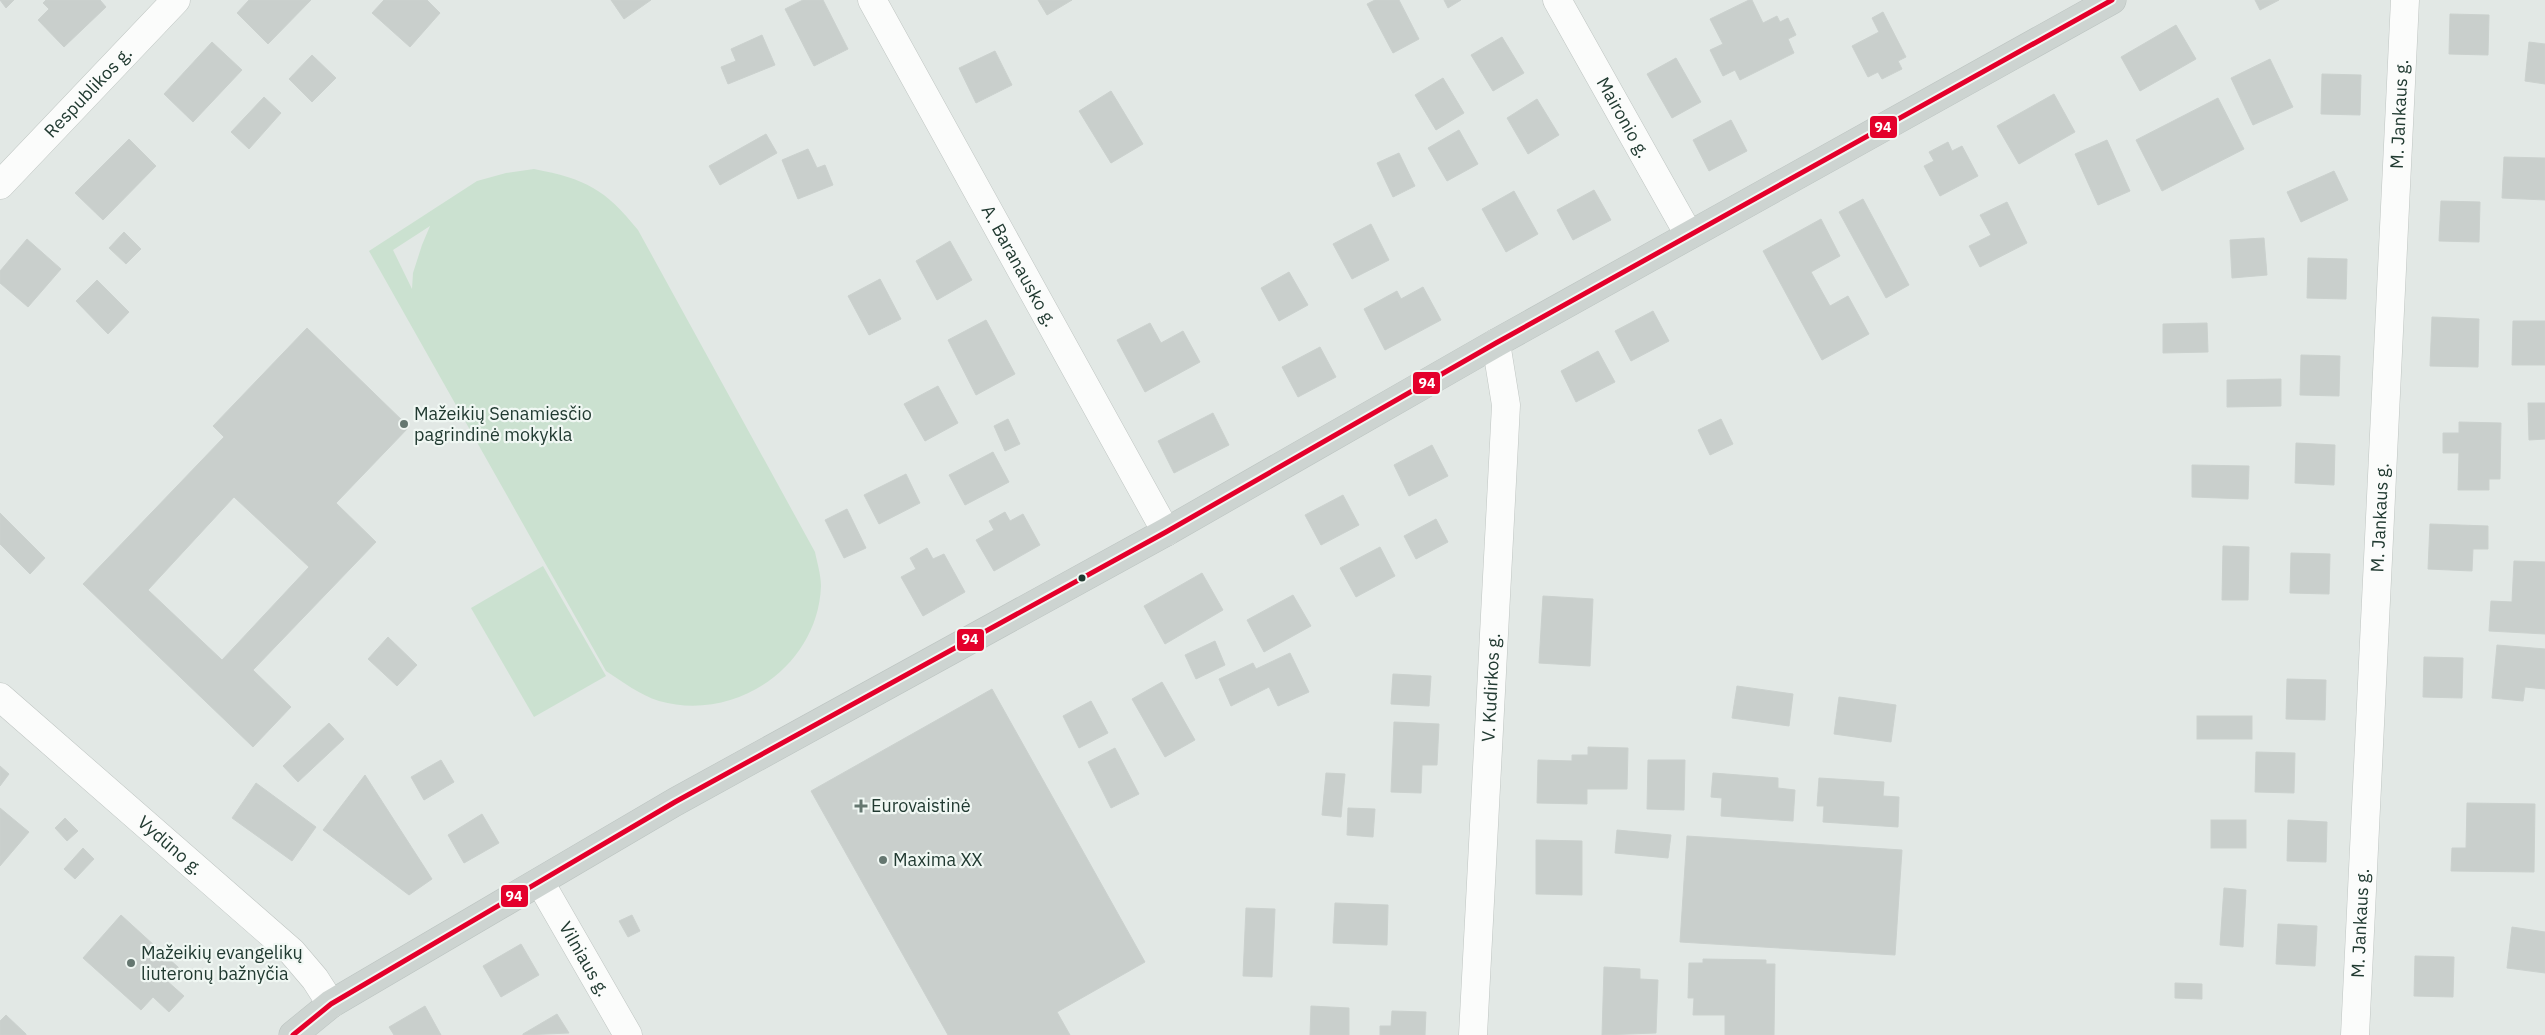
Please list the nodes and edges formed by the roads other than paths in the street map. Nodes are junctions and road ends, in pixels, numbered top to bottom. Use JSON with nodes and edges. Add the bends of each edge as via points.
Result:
{"nodes":[{"id":1,"x":176,"y":0,"type":"edge"},
{"id":2,"x":872,"y":0,"type":"edge"},
{"id":3,"x":1557,"y":0,"type":"edge"},
{"id":4,"x":2112,"y":0,"type":"edge"},
{"id":5,"x":2405,"y":0,"type":"edge"},
{"id":6,"x":0,"y":185,"type":"edge"},
{"id":7,"x":1690,"y":235,"type":"junction"},
{"id":8,"x":1496,"y":343,"type":"junction"},
{"id":9,"x":1166,"y":532,"type":"junction"},
{"id":10,"x":0,"y":697,"type":"edge"},
{"id":11,"x":540,"y":882,"type":"junction"},
{"id":12,"x":330,"y":1004,"type":"junction"},
{"id":13,"x":293,"y":1035,"type":"edge"},
{"id":14,"x":628,"y":1035,"type":"edge"},
{"id":15,"x":1474,"y":1035,"type":"edge"},
{"id":16,"x":2355,"y":1035,"type":"edge"}],
"edges":[{"from":1,"to":6,"type":"street","name":"Respublikos g."},
{"from":2,"to":9,"type":"street","name":"A. Baranausko g."},
{"from":3,"to":7,"type":"street","name":"Maironio g."},
{"from":4,"to":7,"type":"main road"},
{"from":5,"to":16,"type":"street","name":"M. Jankaus g."},
{"from":7,"to":8,"type":"main road"},
{"from":8,"to":9,"type":"main road"},
{"from":8,"to":15,"type":"street","name":"V. Kudirkos g.","via":[[1506,405]]},
{"from":9,"to":11,"type":"main road","via":[[675,802]]},
{"from":10,"to":12,"type":"street","name":"Vydūno g.","via":[[292,952],[316,979]]},
{"from":11,"to":12,"type":"main road"},
{"from":11,"to":14,"type":"street","name":"Vilniaus g."},
{"from":12,"to":13,"type":"main road"}]}
